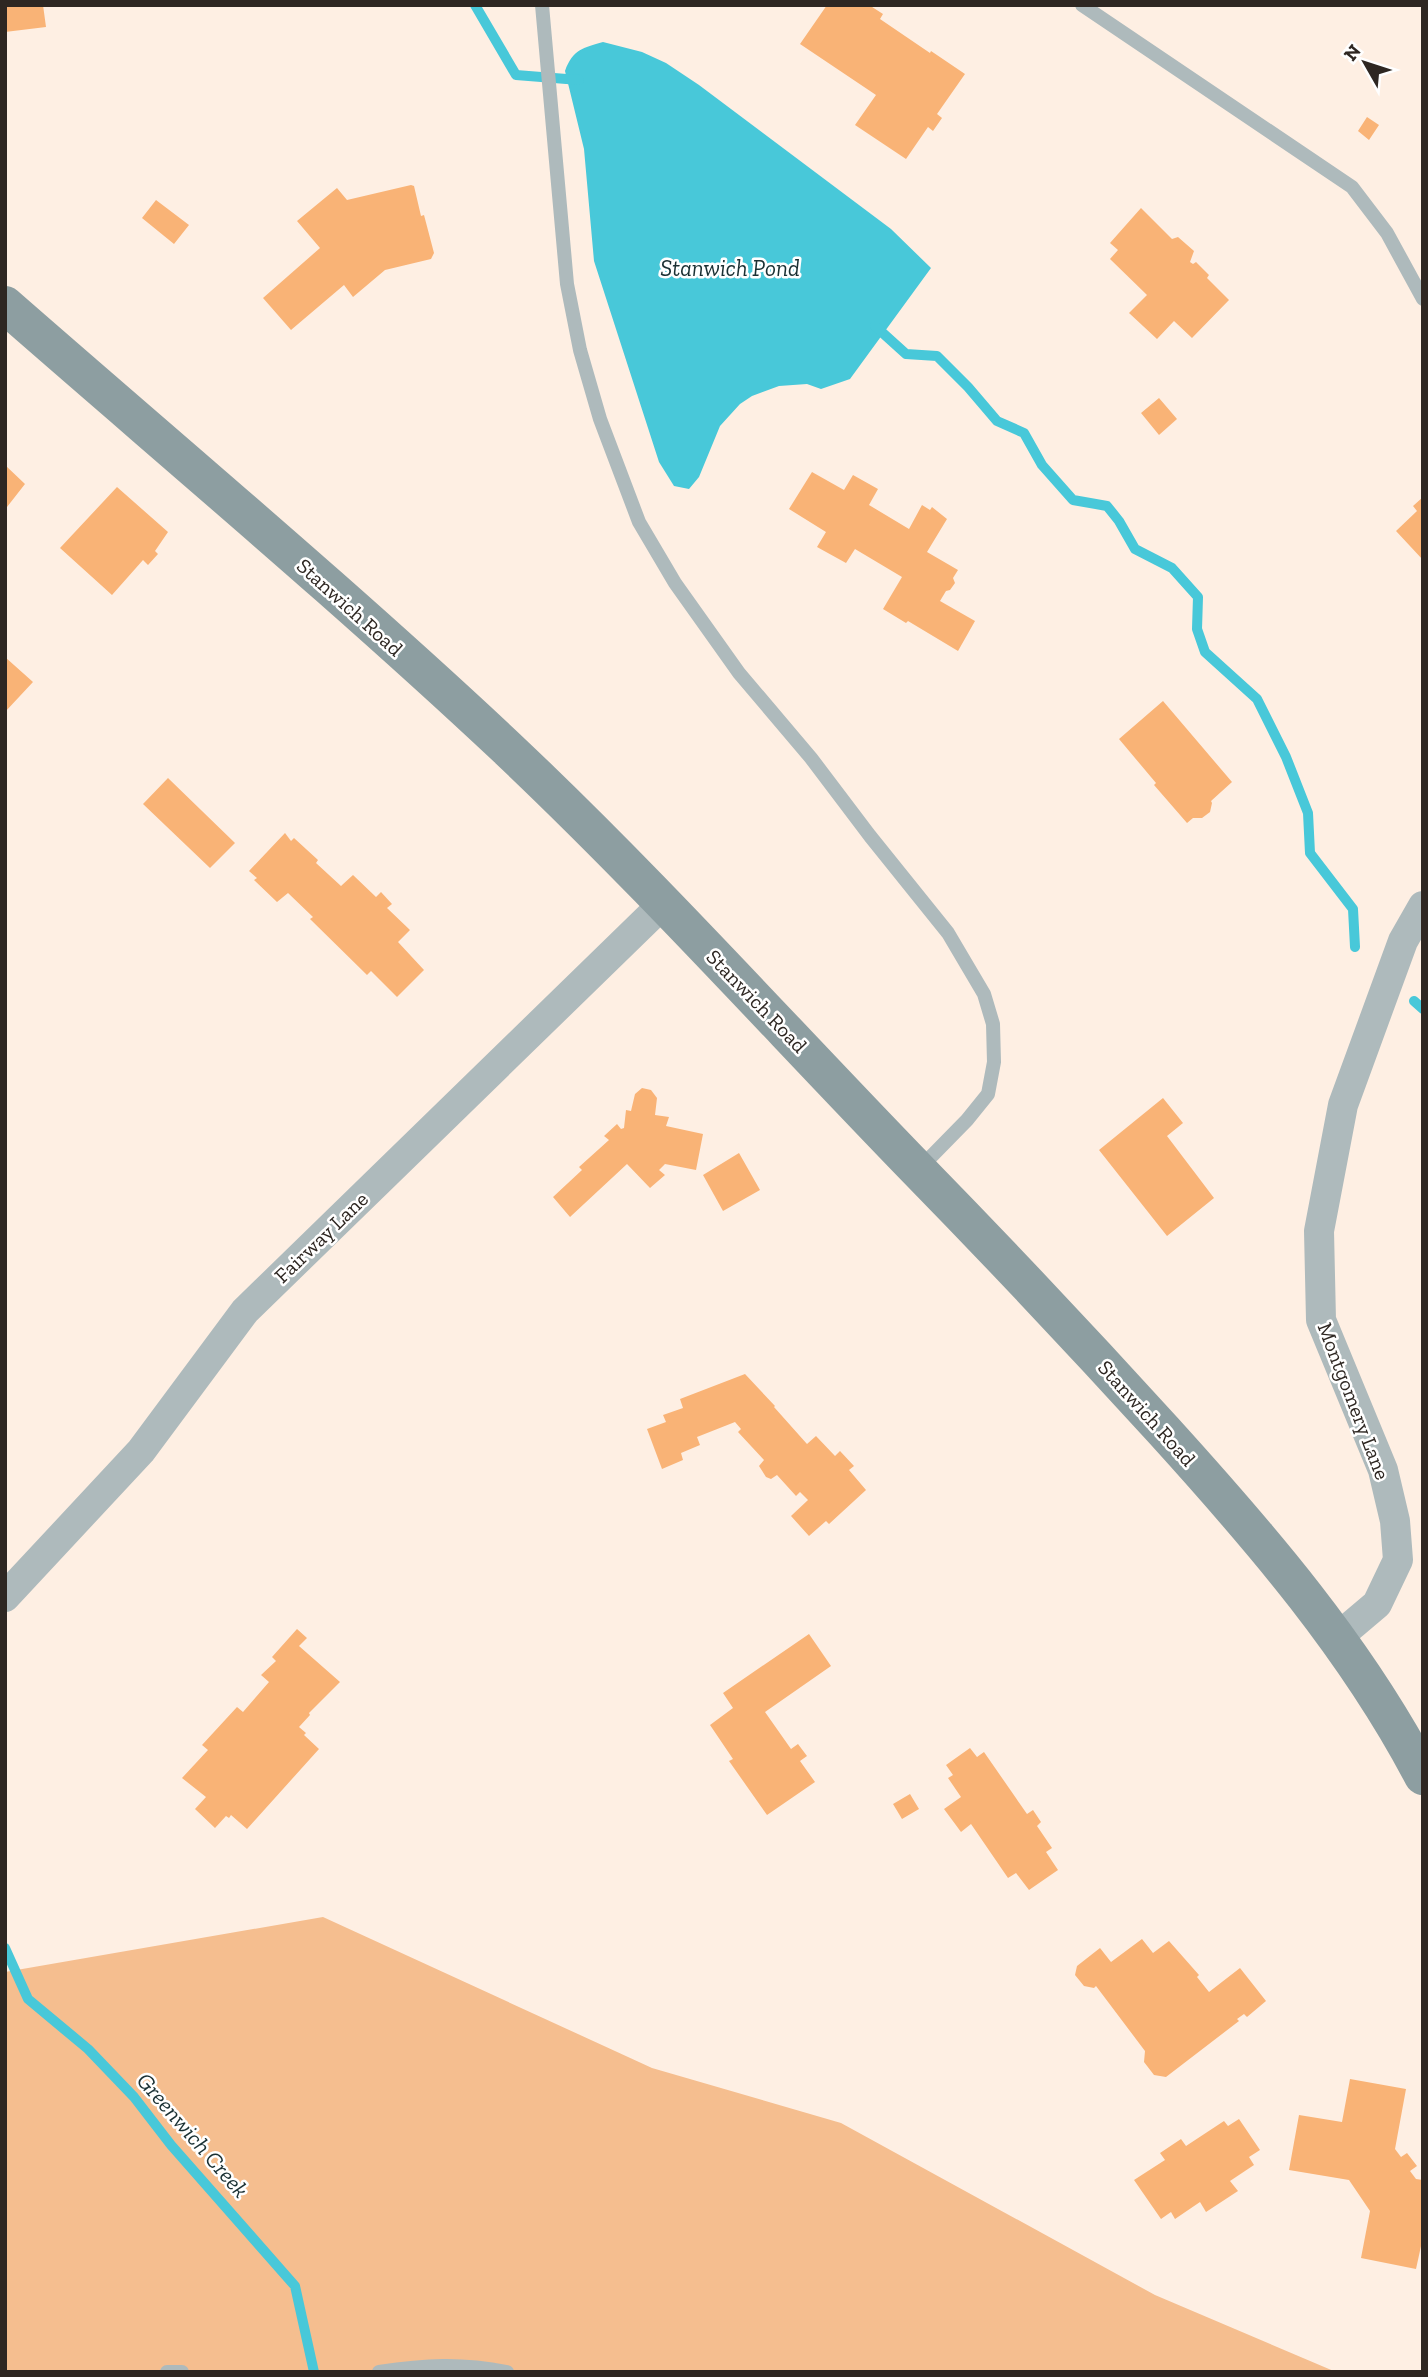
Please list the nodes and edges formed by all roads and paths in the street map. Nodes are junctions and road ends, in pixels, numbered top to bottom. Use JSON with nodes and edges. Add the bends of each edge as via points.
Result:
{"nodes":[{"id":1,"x":542,"y":5,"type":"edge"},
{"id":2,"x":1082,"y":5,"type":"edge"},
{"id":3,"x":1423,"y":299,"type":"edge"},
{"id":4,"x":5,"y":305,"type":"edge"},
{"id":5,"x":664,"y":903,"type":"junction"},
{"id":6,"x":1423,"y":906,"type":"edge"},
{"id":7,"x":918,"y":1170,"type":"junction"},
{"id":8,"x":5,"y":1597,"type":"edge"},
{"id":9,"x":1338,"y":1637,"type":"junction"},
{"id":10,"x":1423,"y":1776,"type":"edge"},
{"id":11,"x":384,"y":2371,"type":"edge"},
{"id":12,"x":167,"y":2372,"type":"edge"},
{"id":13,"x":182,"y":2372,"type":"edge"},
{"id":14,"x":507,"y":2372,"type":"edge"}],
"edges":[{"from":1,"to":7,"type":"lane","via":[[567,284],[600,419],[639,522],[675,583],[739,673],[948,933],[984,995],[993,1024],[994,1062],[988,1094]]},
{"from":2,"to":3,"type":"lane","via":[[1352,187],[1387,233]]},
{"from":4,"to":5,"type":"street","name":"Stanwich Road","via":[[508,749]]},
{"from":5,"to":7,"type":"street","name":"Stanwich Road"},
{"from":5,"to":8,"type":"street","name":"Fairway Lane","via":[[245,1311],[141,1451]]},
{"from":6,"to":9,"type":"street","name":"Montgomery Lane","via":[[1403,942],[1343,1105],[1319,1231],[1321,1320],[1383,1470],[1398,1560],[1377,1604]]},
{"from":7,"to":9,"type":"street","name":"Stanwich Road","via":[[1192,1462]]},
{"from":9,"to":10,"type":"street","name":"Stanwich Road"},
{"from":11,"to":14,"type":"lane","via":[[460,2365]]},
{"from":12,"to":13,"type":"lane"}]}
